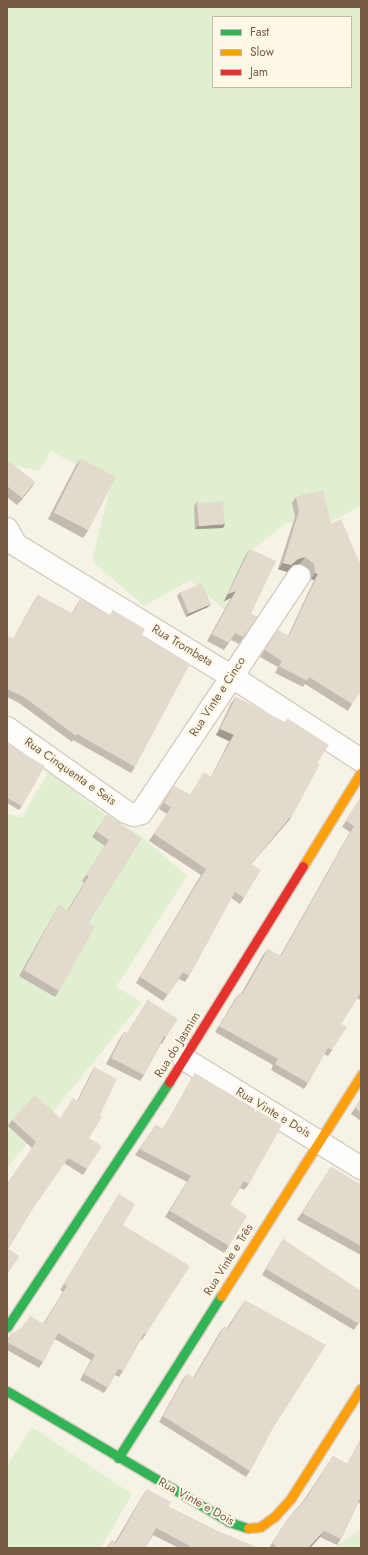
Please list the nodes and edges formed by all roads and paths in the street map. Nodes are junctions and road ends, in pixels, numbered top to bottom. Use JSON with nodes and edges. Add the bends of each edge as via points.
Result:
{"nodes":[{"id":1,"x":10,"y":540,"type":"edge"},
{"id":2,"x":299,"y":576,"type":"dead end"},
{"id":3,"x":231,"y":676,"type":"junction"},
{"id":4,"x":7,"y":728,"type":"edge"},
{"id":5,"x":361,"y":760,"type":"edge"},
{"id":6,"x":361,"y":772,"type":"edge"},
{"id":7,"x":134,"y":815,"type":"joint"},
{"id":8,"x":184,"y":1059,"type":"junction"},
{"id":9,"x":361,"y":1075,"type":"edge"},
{"id":10,"x":319,"y":1141,"type":"junction"},
{"id":11,"x":361,"y":1168,"type":"edge"},
{"id":12,"x":7,"y":1327,"type":"edge"},
{"id":13,"x":361,"y":1388,"type":"edge"},
{"id":14,"x":7,"y":1391,"type":"edge"},
{"id":15,"x":118,"y":1458,"type":"junction"}],
"edges":[{"from":1,"to":3,"type":"street","name":"Rua Trombeta"},
{"from":2,"to":3,"type":"street","name":"Rua Vinte e Cinco"},
{"from":3,"to":5,"type":"street","name":"Rua Trombeta"},
{"from":3,"to":7,"type":"street","name":"Rua Vinte e Cinco","via":[[146,808]]},
{"from":4,"to":7,"type":"street","name":"Rua Cinquenta e Seis","via":[[126,812]]},
{"from":6,"to":8,"type":"street","name":"Rua do Jasmim"},
{"from":8,"to":10,"type":"street","name":"Rua Vinte e Dois"},
{"from":8,"to":12,"type":"street","name":"Rua do Jasmim"},
{"from":9,"to":10,"type":"street","name":"Rua Vinte e Três"},
{"from":10,"to":11,"type":"street","name":"Rua Vinte e Dois"},
{"from":10,"to":15,"type":"street","name":"Rua Vinte e Três"},
{"from":13,"to":15,"type":"street","name":"Rua Vinte e Dois","via":[[291,1498],[275,1516],[260,1527],[247,1528],[229,1522]]},
{"from":14,"to":15,"type":"street","name":"Rua Vinte e Dois"}]}
